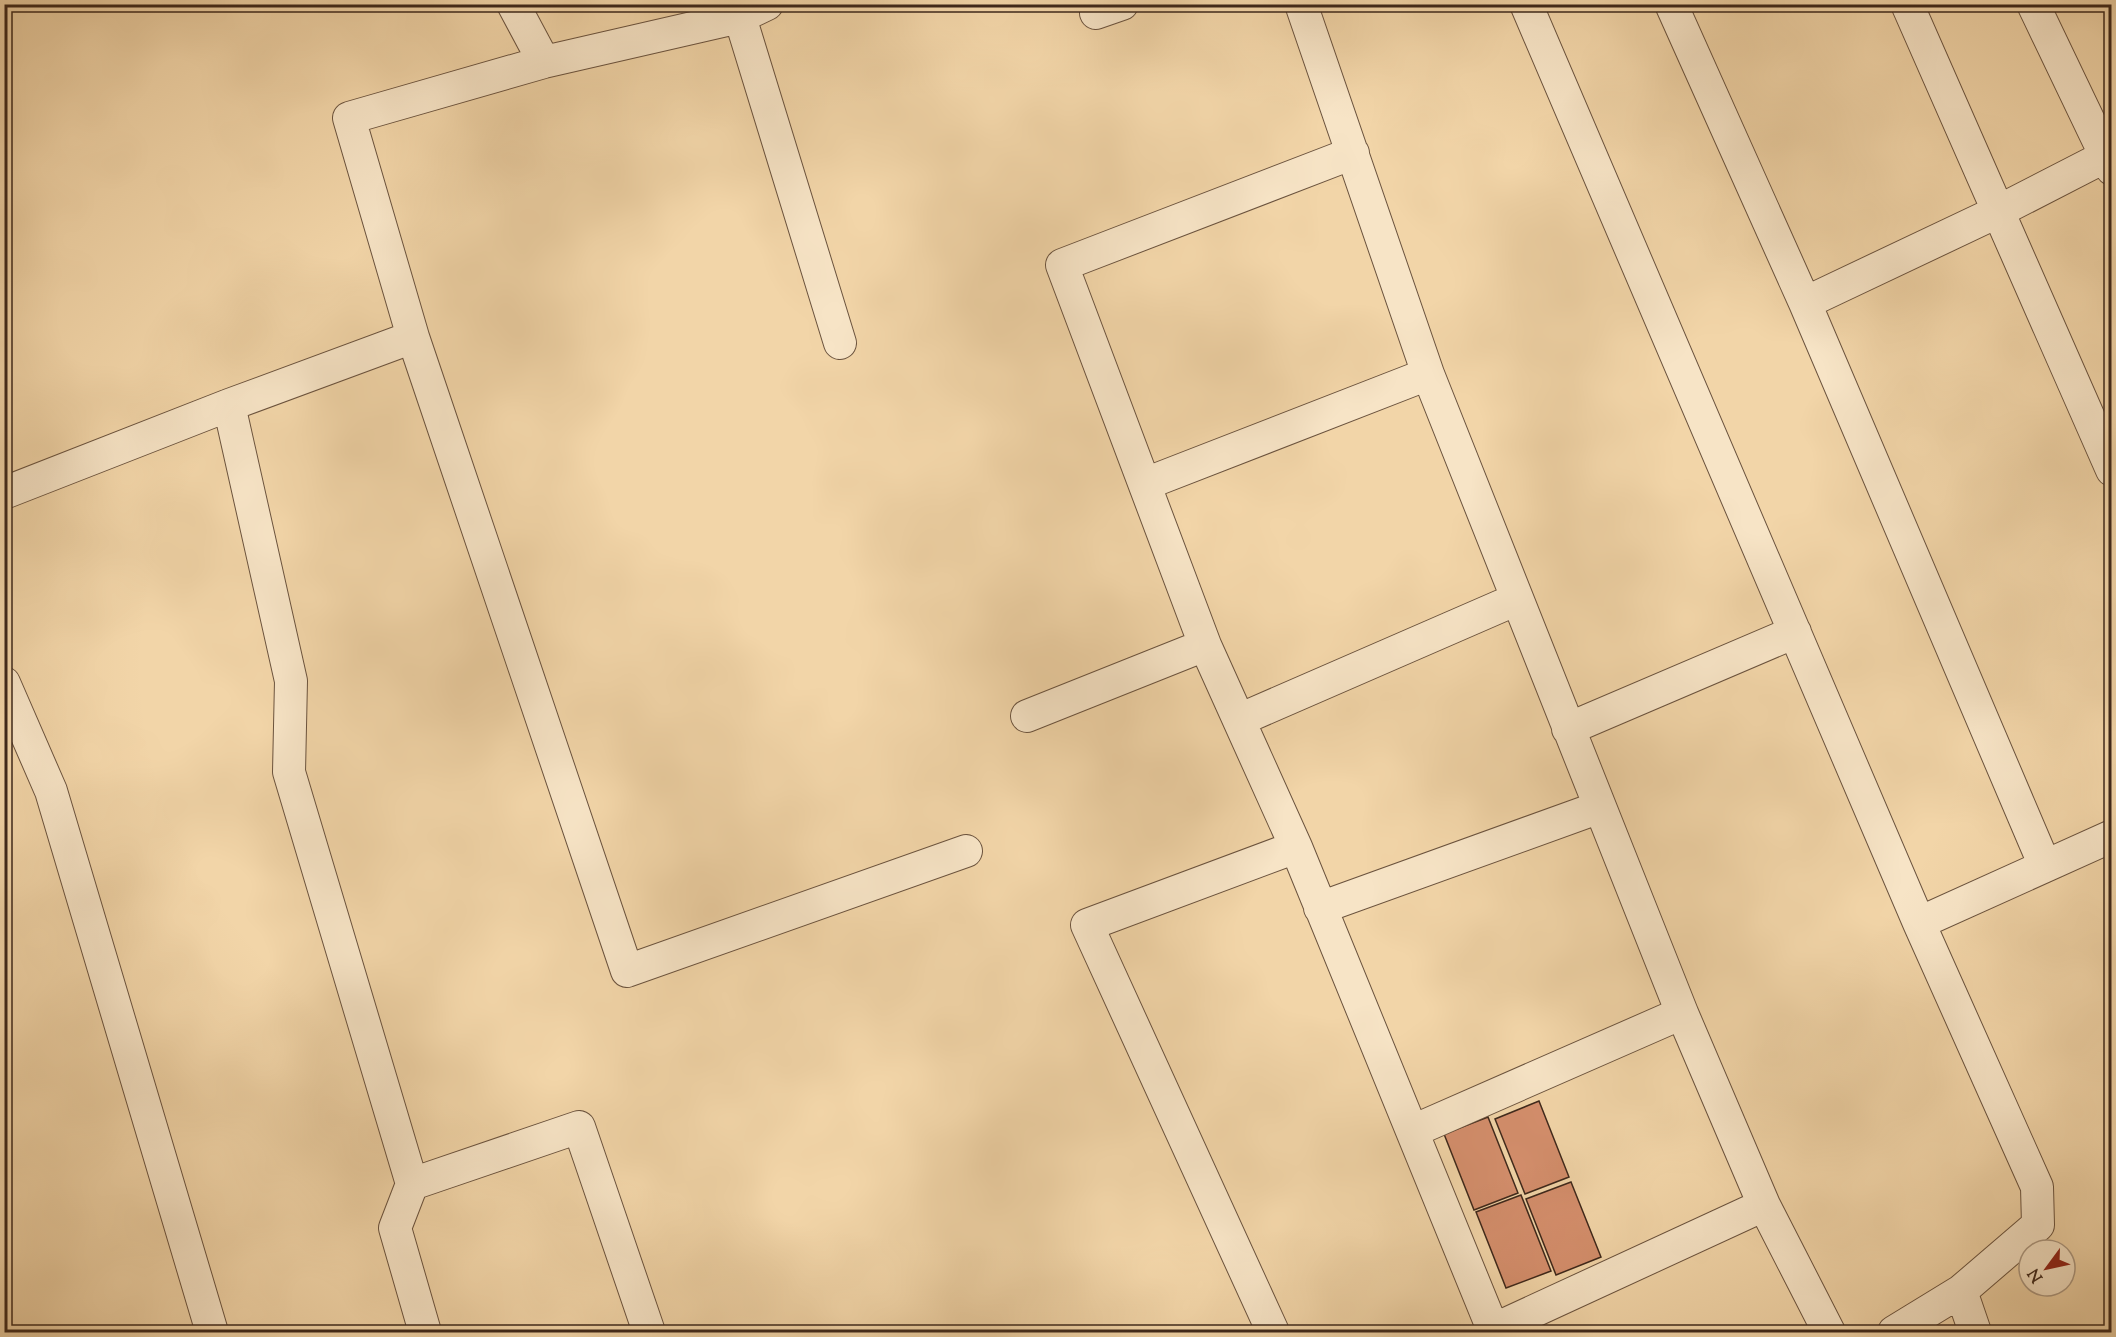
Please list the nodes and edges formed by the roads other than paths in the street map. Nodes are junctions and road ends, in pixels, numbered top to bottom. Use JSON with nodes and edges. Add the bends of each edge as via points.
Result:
{"nodes":[{"id":1,"x":513,"y":4,"type":"edge"},
{"id":2,"x":1301,"y":4,"type":"edge"},
{"id":3,"x":1526,"y":4,"type":"edge"},
{"id":4,"x":1671,"y":4,"type":"edge"},
{"id":5,"x":1907,"y":4,"type":"edge"},
{"id":6,"x":2033,"y":4,"type":"edge"},
{"id":7,"x":753,"y":11,"type":"edge"},
{"id":8,"x":544,"y":62,"type":"junction"},
{"id":9,"x":1353,"y":153,"type":"junction"},
{"id":10,"x":2109,"y":162,"type":"edge"},
{"id":11,"x":1997,"y":212,"type":"junction"},
{"id":12,"x":1805,"y":303,"type":"junction"},
{"id":13,"x":413,"y":337,"type":"junction"},
{"id":14,"x":840,"y":343,"type":"dead end"},
{"id":15,"x":1428,"y":374,"type":"junction"},
{"id":16,"x":229,"y":405,"type":"junction"},
{"id":17,"x":2112,"y":470,"type":"edge"},
{"id":18,"x":1144,"y":484,"type":"junction"},
{"id":19,"x":4,"y":493,"type":"edge"},
{"id":20,"x":1517,"y":599,"type":"junction"},
{"id":21,"x":1795,"y":632,"type":"junction"},
{"id":22,"x":1205,"y":645,"type":"junction"},
{"id":23,"x":4,"y":683,"type":"edge"},
{"id":24,"x":1027,"y":716,"type":"dead end"},
{"id":25,"x":1239,"y":720,"type":"junction"},
{"id":26,"x":1568,"y":729,"type":"junction"},
{"id":27,"x":1600,"y":807,"type":"junction"},
{"id":28,"x":2112,"y":836,"type":"edge"},
{"id":29,"x":1296,"y":847,"type":"junction"},
{"id":30,"x":966,"y":851,"type":"dead end"},
{"id":31,"x":2045,"y":866,"type":"junction"},
{"id":32,"x":1320,"y":908,"type":"junction"},
{"id":33,"x":1919,"y":923,"type":"junction"},
{"id":34,"x":1682,"y":1013,"type":"junction"},
{"id":35,"x":1413,"y":1131,"type":"junction"},
{"id":36,"x":412,"y":1184,"type":"junction"},
{"id":37,"x":1764,"y":1205,"type":"junction"},
{"id":38,"x":1961,"y":1291,"type":"junction"},
{"id":39,"x":1494,"y":1331,"type":"edge"},
{"id":40,"x":212,"y":1332,"type":"edge"},
{"id":41,"x":425,"y":1332,"type":"edge"},
{"id":42,"x":650,"y":1332,"type":"edge"},
{"id":43,"x":1273,"y":1332,"type":"edge"},
{"id":44,"x":1829,"y":1332,"type":"edge"},
{"id":45,"x":1894,"y":1332,"type":"edge"},
{"id":46,"x":1975,"y":1332,"type":"edge"}],
"edges":[{"from":1,"to":8,"type":"street"},
{"from":2,"to":9,"type":"street"},
{"from":3,"to":21,"type":"street"},
{"from":4,"to":12,"type":"street"},
{"from":5,"to":11,"type":"street"},
{"from":6,"to":10,"type":"street"},
{"from":7,"to":8,"type":"street"},
{"from":7,"to":14,"type":"street"},
{"from":8,"to":13,"type":"street","via":[[349,118]]},
{"from":9,"to":15,"type":"street"},
{"from":9,"to":18,"type":"street","via":[[1062,265]]},
{"from":10,"to":11,"type":"street"},
{"from":11,"to":12,"type":"street"},
{"from":11,"to":17,"type":"street"},
{"from":12,"to":31,"type":"street"},
{"from":13,"to":16,"type":"street"},
{"from":13,"to":30,"type":"street","via":[[627,971]]},
{"from":15,"to":18,"type":"street"},
{"from":15,"to":20,"type":"street"},
{"from":16,"to":19,"type":"street"},
{"from":16,"to":36,"type":"street","via":[[291,681],[289,772]]},
{"from":18,"to":22,"type":"street"},
{"from":20,"to":25,"type":"street"},
{"from":20,"to":26,"type":"street"},
{"from":21,"to":26,"type":"street"},
{"from":21,"to":33,"type":"street"},
{"from":22,"to":24,"type":"street"},
{"from":22,"to":25,"type":"street"},
{"from":23,"to":40,"type":"street","via":[[51,790]]},
{"from":25,"to":29,"type":"street"},
{"from":26,"to":27,"type":"street"},
{"from":27,"to":32,"type":"street"},
{"from":27,"to":34,"type":"street"},
{"from":28,"to":31,"type":"street"},
{"from":29,"to":32,"type":"street"},
{"from":29,"to":43,"type":"street","via":[[1087,925]]},
{"from":31,"to":33,"type":"street"},
{"from":32,"to":35,"type":"street"},
{"from":33,"to":38,"type":"street","via":[[2037,1187],[2038,1225]]},
{"from":34,"to":35,"type":"street"},
{"from":34,"to":37,"type":"street"},
{"from":35,"to":39,"type":"street"},
{"from":36,"to":41,"type":"street","via":[[395,1228]]},
{"from":36,"to":42,"type":"street","via":[[579,1127]]},
{"from":37,"to":39,"type":"street"},
{"from":37,"to":44,"type":"street"},
{"from":38,"to":45,"type":"street"},
{"from":38,"to":46,"type":"street"}]}
